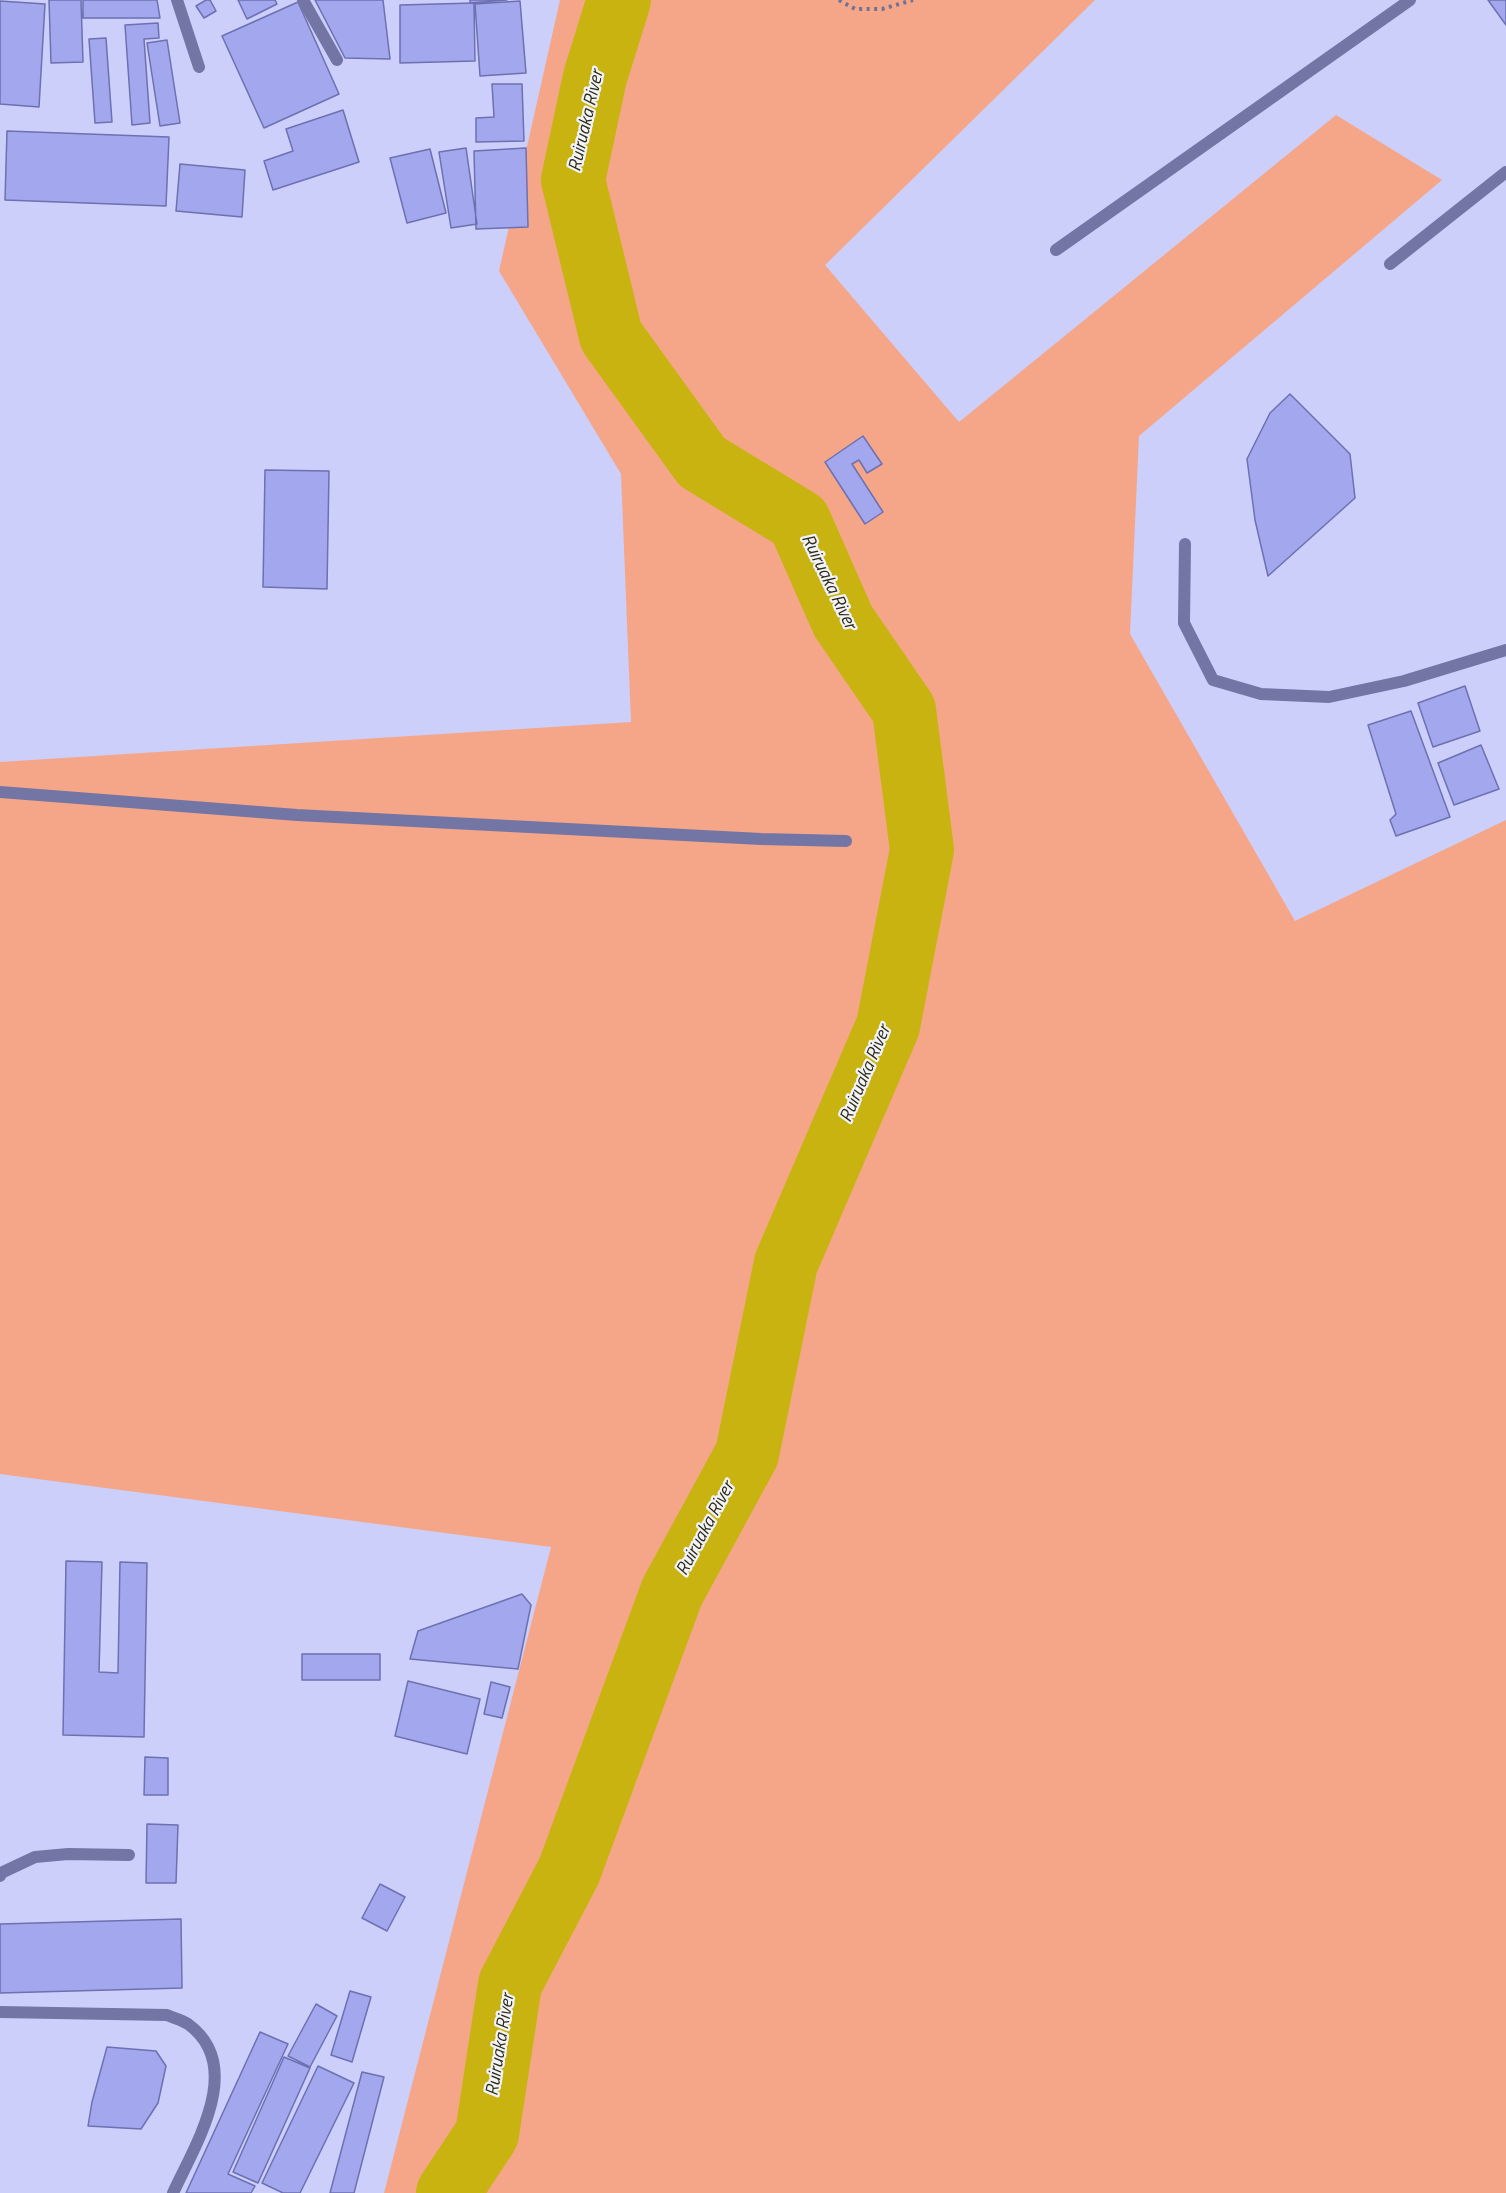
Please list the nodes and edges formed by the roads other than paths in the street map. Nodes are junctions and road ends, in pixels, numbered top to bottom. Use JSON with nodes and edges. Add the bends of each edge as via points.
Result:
{"nodes":[{"id":1,"x":177,"y":0,"type":"edge"},
{"id":2,"x":303,"y":0,"type":"edge"},
{"id":3,"x":1410,"y":0,"type":"edge"},
{"id":4,"x":337,"y":60,"type":"dead end"},
{"id":5,"x":199,"y":67,"type":"dead end"},
{"id":6,"x":1506,"y":172,"type":"edge"},
{"id":7,"x":1056,"y":250,"type":"dead end"},
{"id":8,"x":1390,"y":264,"type":"dead end"},
{"id":9,"x":1185,"y":544,"type":"dead end"},
{"id":10,"x":1506,"y":650,"type":"edge"},
{"id":11,"x":0,"y":792,"type":"edge"},
{"id":12,"x":846,"y":841,"type":"dead end"},
{"id":13,"x":129,"y":1856,"type":"dead end"},
{"id":14,"x":0,"y":1876,"type":"edge"},
{"id":15,"x":0,"y":2012,"type":"edge"},
{"id":16,"x":174,"y":2193,"type":"edge"}],
"edges":[{"from":1,"to":5,"type":"street"},
{"from":2,"to":4,"type":"street"},
{"from":3,"to":7,"type":"street"},
{"from":6,"to":8,"type":"street"},
{"from":9,"to":10,"type":"street","via":[[1184,624],[1213,680],[1261,694],[1329,697],[1404,681]]},
{"from":11,"to":12,"type":"street","via":[[297,815]]},
{"from":13,"to":14,"type":"street","via":[[35,1857]]},
{"from":15,"to":16,"type":"street","via":[[167,2015],[187,2023],[200,2034],[213,2058],[216,2080],[212,2106]]}]}
